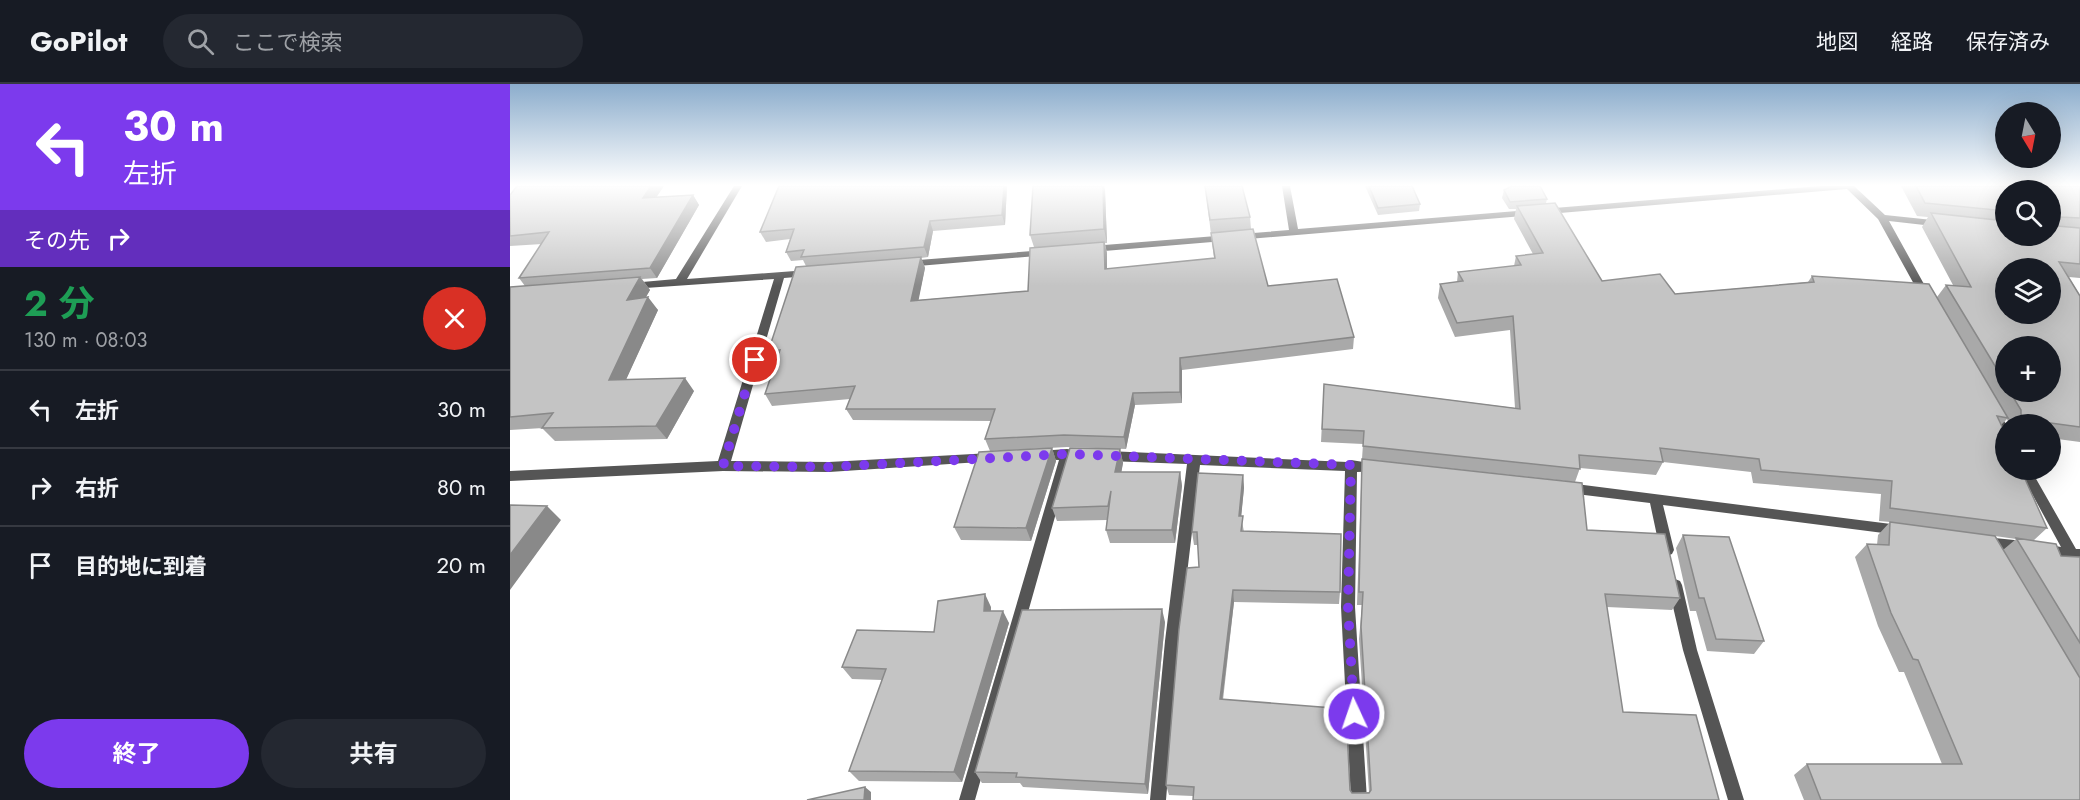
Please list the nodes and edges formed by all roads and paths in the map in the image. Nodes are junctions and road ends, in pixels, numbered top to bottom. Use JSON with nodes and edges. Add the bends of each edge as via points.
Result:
{"nodes":[{"id":1,"x":718,"y":219,"type":"edge"},
{"id":2,"x":1292,"y":219,"type":"edge"},
{"id":3,"x":1446,"y":219,"type":"edge"},
{"id":4,"x":1883,"y":219,"type":"edge"},
{"id":5,"x":1896,"y":219,"type":"edge"},
{"id":6,"x":1950,"y":225,"type":"edge"},
{"id":7,"x":1294,"y":232,"type":"junction"},
{"id":8,"x":1079,"y":250,"type":"edge"},
{"id":9,"x":1055,"y":252,"type":"edge"},
{"id":10,"x":900,"y":265,"type":"edge"},
{"id":11,"x":816,"y":272,"type":"edge"},
{"id":12,"x":780,"y":275,"type":"junction"},
{"id":13,"x":679,"y":283,"type":"junction"},
{"id":14,"x":623,"y":287,"type":"edge"},
{"id":15,"x":1933,"y":310,"type":"edge"},
{"id":16,"x":1989,"y":405,"type":"edge"},
{"id":17,"x":1995,"y":415,"type":"edge"},
{"id":18,"x":1067,"y":454,"type":"junction"},
{"id":19,"x":1031,"y":456,"type":"edge"},
{"id":20,"x":1007,"y":457,"type":"edge"},
{"id":21,"x":1194,"y":460,"type":"junction"},
{"id":22,"x":1351,"y":465,"type":"junction"},
{"id":23,"x":723,"y":466,"type":"junction"},
{"id":24,"x":1396,"y":470,"type":"edge"},
{"id":25,"x":510,"y":476,"type":"edge"},
{"id":26,"x":2031,"y":480,"type":"edge"},
{"id":27,"x":1553,"y":486,"type":"edge"},
{"id":28,"x":1655,"y":498,"type":"junction"},
{"id":29,"x":1917,"y":532,"type":"edge"},
{"id":30,"x":2076,"y":554,"type":"edge"},
{"id":31,"x":1998,"y":562,"type":"edge"},
{"id":32,"x":967,"y":800,"type":"edge"},
{"id":33,"x":1158,"y":800,"type":"edge"},
{"id":34,"x":1359,"y":800,"type":"edge"},
{"id":35,"x":1736,"y":800,"type":"edge"}],
"edges":[{"from":1,"to":13,"type":"street"},
{"from":2,"to":7,"type":"street"},
{"from":3,"to":7,"type":"street"},
{"from":4,"to":15,"type":"street"},
{"from":5,"to":6,"type":"street"},
{"from":7,"to":8,"type":"street"},
{"from":9,"to":10,"type":"street"},
{"from":11,"to":12,"type":"street"},
{"from":12,"to":13,"type":"street"},
{"from":12,"to":23,"type":"street"},
{"from":13,"to":14,"type":"street"},
{"from":16,"to":17,"type":"street"},
{"from":18,"to":19,"type":"street"},
{"from":18,"to":21,"type":"street"},
{"from":18,"to":32,"type":"street"},
{"from":20,"to":23,"type":"street","via":[[829,467]]},
{"from":21,"to":22,"type":"street"},
{"from":21,"to":33,"type":"street"},
{"from":22,"to":24,"type":"street"},
{"from":22,"to":34,"type":"street","via":[[1348,607]]},
{"from":23,"to":25,"type":"street"},
{"from":26,"to":30,"type":"street"},
{"from":27,"to":28,"type":"street"},
{"from":28,"to":29,"type":"street"},
{"from":28,"to":35,"type":"street","via":[[1690,650]]},
{"from":30,"to":31,"type":"street","via":[[1980,541]]}]}
